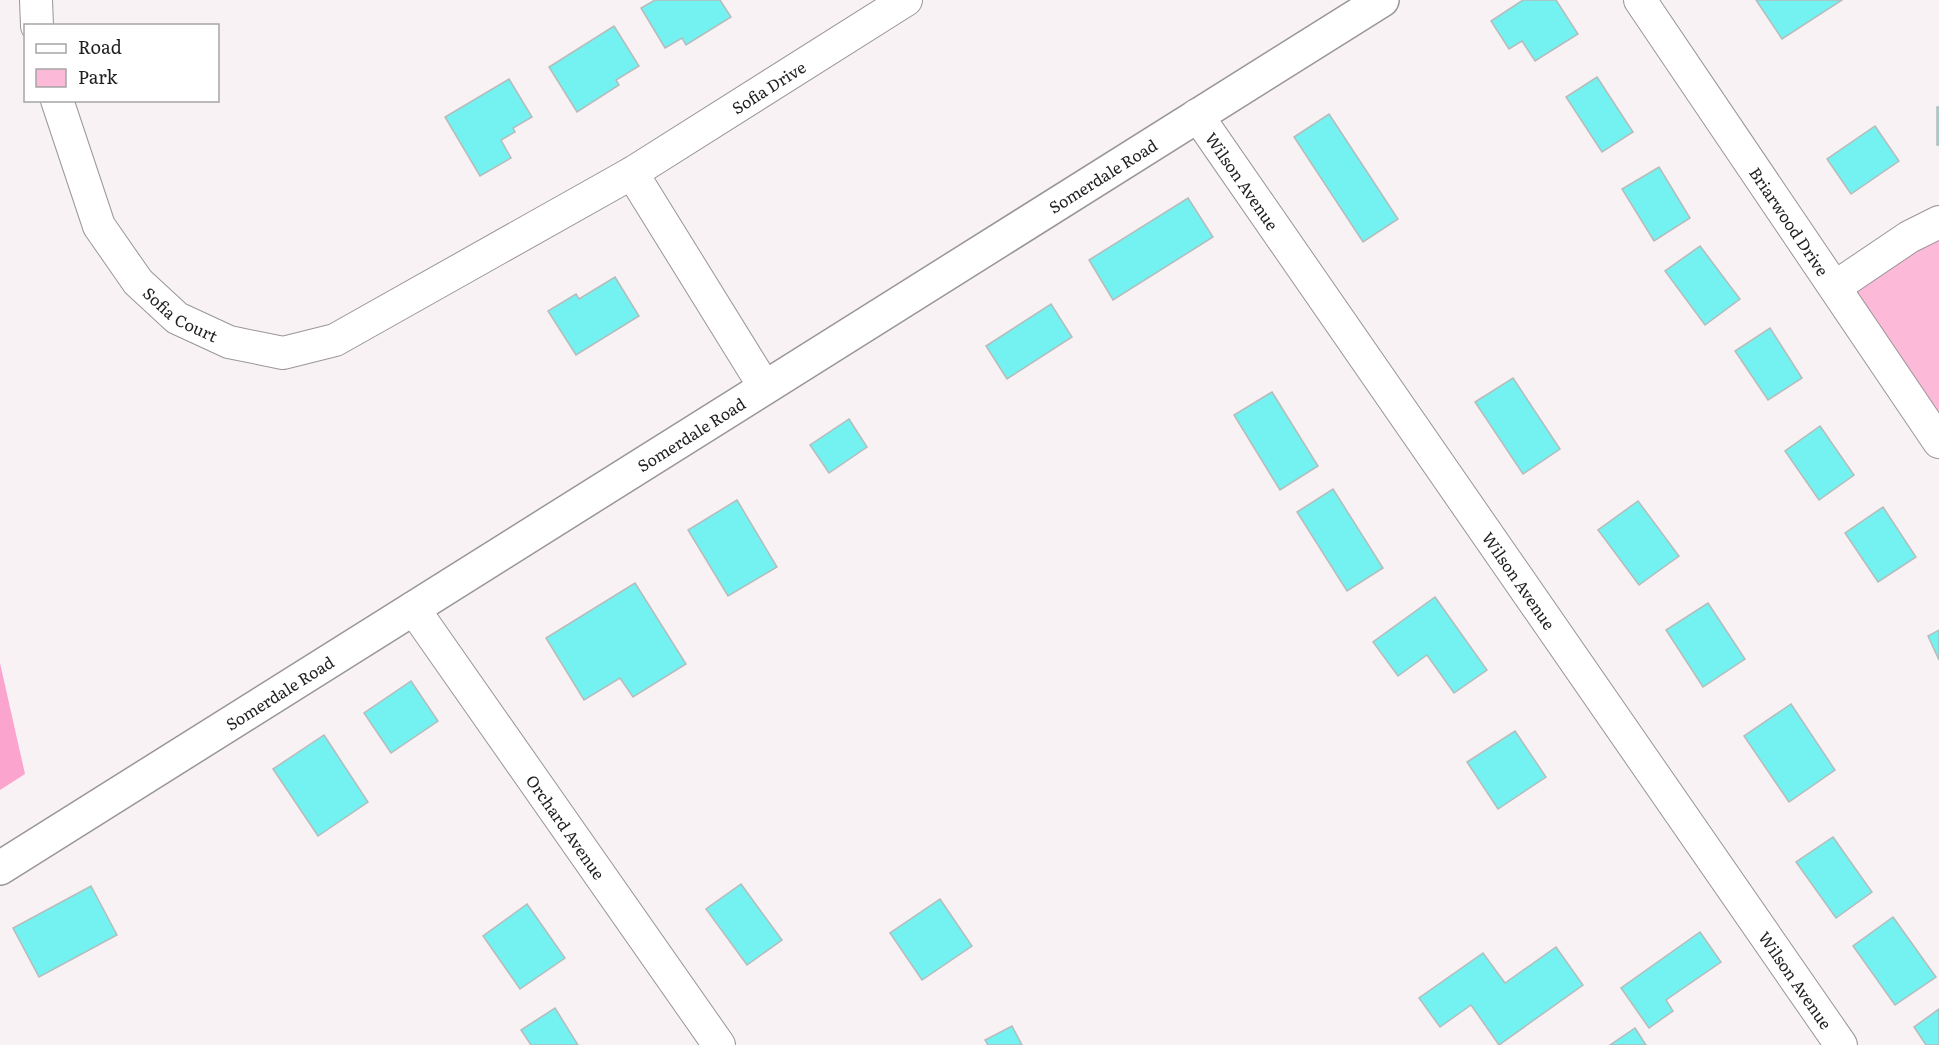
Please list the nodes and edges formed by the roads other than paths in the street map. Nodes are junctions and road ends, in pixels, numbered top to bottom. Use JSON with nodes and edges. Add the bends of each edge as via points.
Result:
{"nodes":[{"id":1,"x":36,"y":0,"type":"edge"},
{"id":2,"x":906,"y":0,"type":"edge"},
{"id":3,"x":1382,"y":0,"type":"edge"},
{"id":4,"x":1640,"y":0,"type":"edge"},
{"id":5,"x":38,"y":24,"type":"edge"},
{"id":6,"x":58,"y":102,"type":"edge"},
{"id":7,"x":1197,"y":115,"type":"junction"},
{"id":8,"x":632,"y":173,"type":"junction"},
{"id":9,"x":1939,"y":222,"type":"edge"},
{"id":10,"x":1835,"y":286,"type":"junction"},
{"id":11,"x":414,"y":296,"type":"joint"},
{"id":12,"x":764,"y":386,"type":"junction"},
{"id":13,"x":1939,"y":442,"type":"edge"},
{"id":14,"x":413,"y":608,"type":"junction"},
{"id":15,"x":0,"y":868,"type":"edge"},
{"id":16,"x":718,"y":1045,"type":"edge"},
{"id":17,"x":1841,"y":1045,"type":"edge"}],
"edges":[{"from":1,"to":5,"type":"street"},
{"from":2,"to":8,"type":"street","name":"Sofia Drive"},
{"from":3,"to":7,"type":"main road","name":"Somerdale Road"},
{"from":4,"to":10,"type":"street","name":"Briarwood Drive"},
{"from":6,"to":11,"type":"street","name":"Sofia Court","via":[[99,226],[138,282],[177,318],[229,342],[283,353],[335,340]]},
{"from":7,"to":12,"type":"main road","name":"Somerdale Road"},
{"from":7,"to":17,"type":"street","name":"Wilson Avenue"},
{"from":8,"to":11,"type":"street","name":"Sofia Drive"},
{"from":8,"to":12,"type":"street"},
{"from":9,"to":10,"type":"street"},
{"from":10,"to":13,"type":"street","name":"Briarwood Drive"},
{"from":12,"to":14,"type":"main road","name":"Somerdale Road"},
{"from":14,"to":15,"type":"main road","name":"Somerdale Road"},
{"from":14,"to":16,"type":"street","name":"Orchard Avenue"}]}
